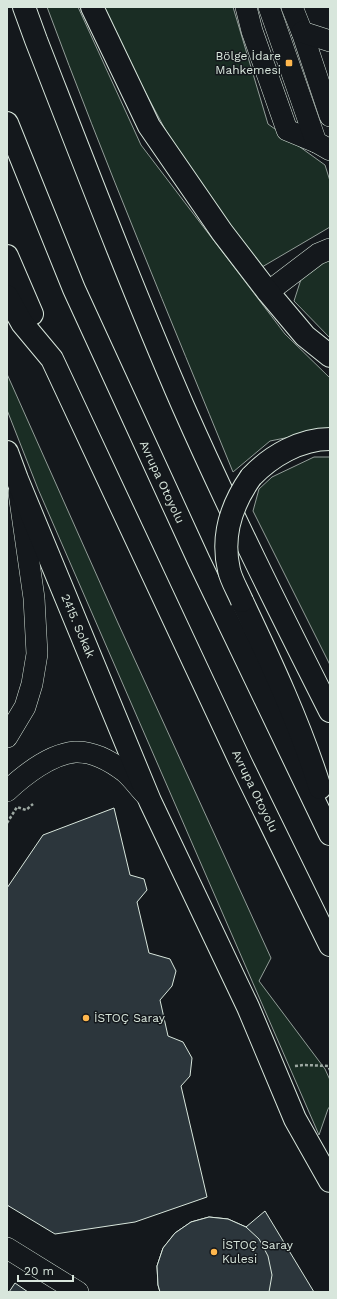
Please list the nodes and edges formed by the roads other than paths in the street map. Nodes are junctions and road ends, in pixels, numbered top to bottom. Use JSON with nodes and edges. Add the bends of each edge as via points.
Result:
{"nodes":[{"id":1,"x":24,"y":7,"type":"edge"},
{"id":2,"x":92,"y":7,"type":"edge"},
{"id":3,"x":246,"y":7,"type":"edge"},
{"id":4,"x":269,"y":7,"type":"edge"},
{"id":5,"x":292,"y":7,"type":"edge"},
{"id":6,"x":302,"y":32,"type":"junction"},
{"id":7,"x":330,"y":41,"type":"edge"},
{"id":8,"x":329,"y":111,"type":"edge"},
{"id":9,"x":7,"y":123,"type":"edge"},
{"id":10,"x":323,"y":146,"type":"edge"},
{"id":11,"x":330,"y":249,"type":"edge"},
{"id":12,"x":7,"y":256,"type":"edge"},
{"id":13,"x":268,"y":292,"type":"junction"},
{"id":14,"x":7,"y":296,"type":"edge"},
{"id":15,"x":305,"y":336,"type":"junction"},
{"id":16,"x":330,"y":356,"type":"edge"},
{"id":17,"x":52,"y":359,"type":"junction"},
{"id":18,"x":330,"y":363,"type":"edge"},
{"id":19,"x":330,"y":439,"type":"edge"},
{"id":20,"x":7,"y":452,"type":"edge"},
{"id":21,"x":12,"y":479,"type":"edge"},
{"id":22,"x":330,"y":711,"type":"edge"},
{"id":23,"x":7,"y":736,"type":"edge"},
{"id":24,"x":7,"y":791,"type":"edge"},
{"id":25,"x":150,"y":801,"type":"junction"},
{"id":26,"x":330,"y":834,"type":"edge"},
{"id":27,"x":330,"y":945,"type":"edge"},
{"id":28,"x":330,"y":1181,"type":"edge"},
{"id":29,"x":7,"y":1248,"type":"edge"},
{"id":30,"x":78,"y":1292,"type":"edge"}],
"edges":[{"from":1,"to":22,"type":"main road","via":[[126,269],[183,406],[269,592]]},
{"from":2,"to":13,"type":"main road","via":[[149,126],[222,232]]},
{"from":3,"to":10,"type":"street","via":[[287,130]]},
{"from":4,"to":10,"type":"street"},
{"from":5,"to":6,"type":"street"},
{"from":6,"to":7,"type":"street"},
{"from":6,"to":8,"type":"street"},
{"from":9,"to":26,"type":"main road","name":"Avrupa Otoyolu","via":[[77,296],[199,561]]},
{"from":11,"to":13,"type":"street","via":[[318,254]]},
{"from":12,"to":17,"type":"main road"},
{"from":13,"to":15,"type":"main road"},
{"from":14,"to":17,"type":"main road","name":"Avrupa Otoyolu","via":[[22,323]]},
{"from":15,"to":16,"type":"main road"},
{"from":15,"to":18,"type":"main road"},
{"from":17,"to":27,"type":"main road","name":"Avrupa Otoyolu","via":[[241,763]]},
{"from":19,"to":26,"type":"main road","bridge":true,"via":[[304,444],[268,460],[241,491],[229,523],[226,543],[229,572],[308,751],[323,797]]},
{"from":20,"to":21,"type":"main road","name":"2415. Sokak"},
{"from":21,"to":23,"type":"street","via":[[34,598],[37,654],[25,707]]},
{"from":21,"to":25,"type":"main road","name":"2415. Sokak"},
{"from":24,"to":25,"type":"street","via":[[27,774],[54,758],[75,752],[92,754],[114,764],[127,773]]},
{"from":25,"to":28,"type":"main road","name":"2415. Sokak","via":[[248,1007],[295,1119]]},
{"from":29,"to":30,"type":"street"}]}
